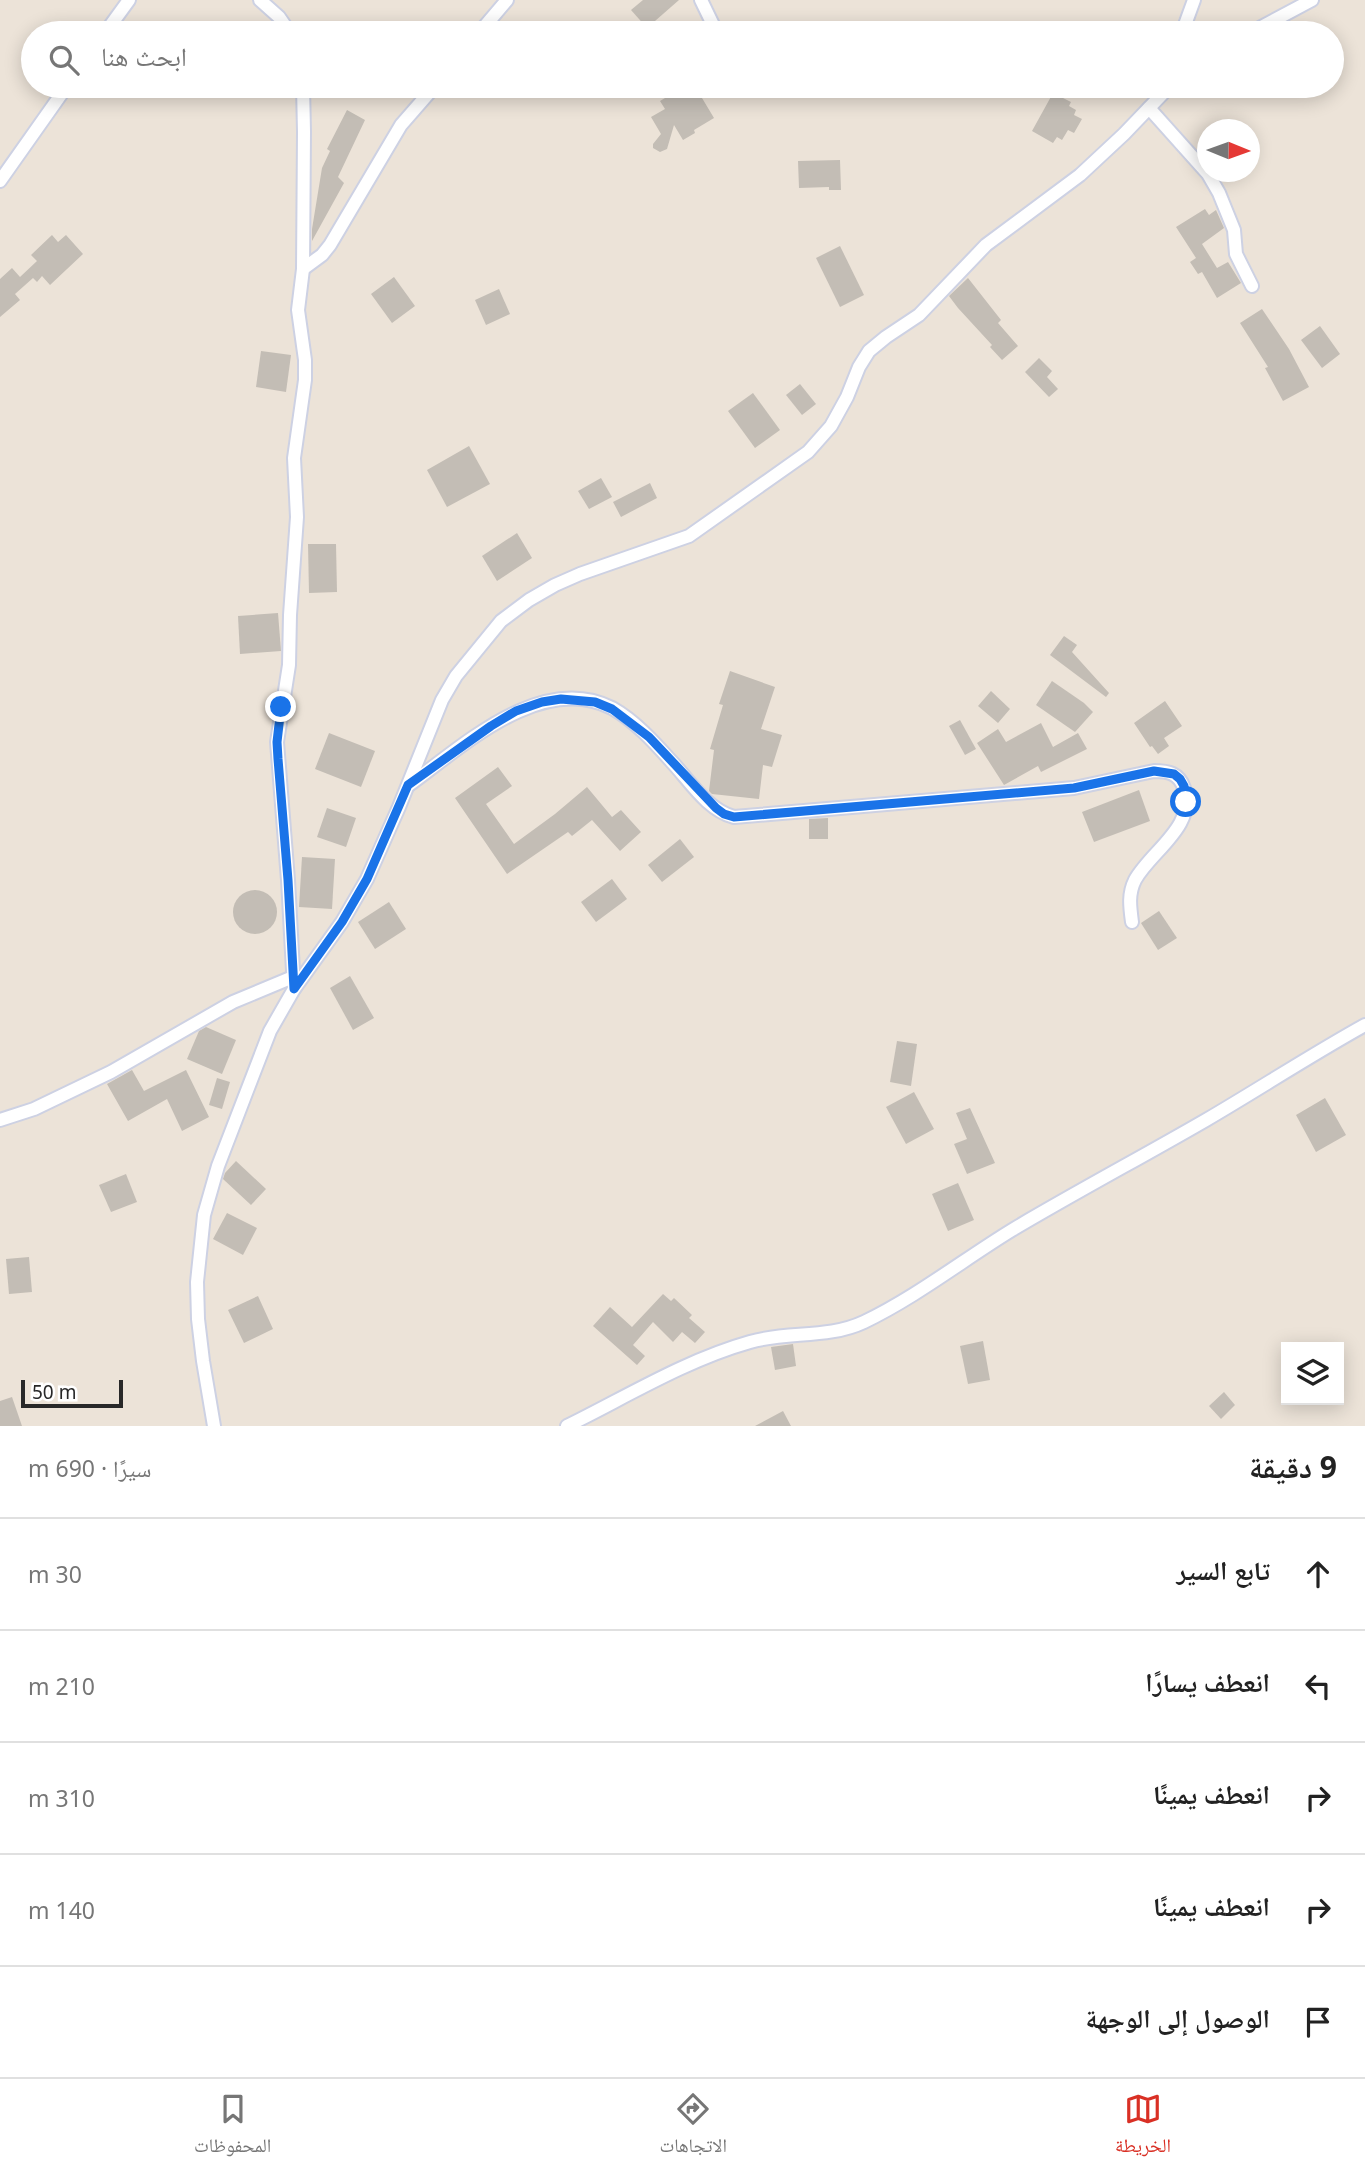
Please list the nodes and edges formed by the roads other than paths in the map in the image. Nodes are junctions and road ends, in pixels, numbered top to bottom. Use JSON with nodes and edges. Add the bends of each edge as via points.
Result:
{"nodes":[{"id":1,"x":129,"y":0,"type":"edge"},
{"id":2,"x":260,"y":0,"type":"edge"},
{"id":3,"x":507,"y":0,"type":"edge"},
{"id":4,"x":701,"y":0,"type":"edge"},
{"id":5,"x":1194,"y":0,"type":"edge"},
{"id":6,"x":1312,"y":0,"type":"edge"},
{"id":7,"x":114,"y":21,"type":"edge"},
{"id":8,"x":281,"y":21,"type":"edge"},
{"id":9,"x":489,"y":21,"type":"edge"},
{"id":10,"x":712,"y":21,"type":"edge"},
{"id":11,"x":1186,"y":21,"type":"edge"},
{"id":12,"x":1273,"y":21,"type":"edge"},
{"id":13,"x":59,"y":98,"type":"edge"},
{"id":14,"x":303,"y":98,"type":"edge"},
{"id":15,"x":424,"y":98,"type":"edge"},
{"id":16,"x":1157,"y":98,"type":"edge"},
{"id":17,"x":1149,"y":108,"type":"junction"},
{"id":18,"x":0,"y":181,"type":"edge"},
{"id":19,"x":303,"y":269,"type":"junction"},
{"id":20,"x":1252,"y":286,"type":"dead end"},
{"id":21,"x":408,"y":785,"type":"junction"},
{"id":22,"x":1132,"y":922,"type":"dead end"},
{"id":23,"x":294,"y":983,"type":"junction"},
{"id":24,"x":1365,"y":1025,"type":"edge"},
{"id":25,"x":0,"y":1121,"type":"edge"},
{"id":26,"x":214,"y":1426,"type":"edge"},
{"id":27,"x":567,"y":1426,"type":"edge"}],
"edges":[{"from":1,"to":7,"type":"street"},
{"from":2,"to":8,"type":"street"},
{"from":3,"to":9,"type":"street"},
{"from":4,"to":10,"type":"street"},
{"from":5,"to":11,"type":"street"},
{"from":6,"to":12,"type":"street"},
{"from":13,"to":18,"type":"street"},
{"from":14,"to":19,"type":"street"},
{"from":15,"to":19,"type":"street","via":[[401,124],[330,245]]},
{"from":16,"to":17,"type":"street"},
{"from":17,"to":20,"type":"street","via":[[1208,174],[1219,193],[1234,230],[1236,254]]},
{"from":17,"to":21,"type":"street","via":[[1080,175],[986,245],[919,315],[876,344],[859,367],[831,426],[808,453],[689,536],[555,584],[500,621],[442,700]]},
{"from":19,"to":23,"type":"street","via":[[298,310],[305,380],[294,458],[297,517],[289,665],[277,742]]},
{"from":21,"to":22,"type":"street","via":[[516,711],[561,699],[595,702],[612,709],[649,737],[716,808],[734,817],[1074,788],[1165,771],[1180,779],[1186,802],[1176,830],[1134,881],[1129,895]]},
{"from":21,"to":23,"type":"street","via":[[361,890]]},
{"from":23,"to":25,"type":"street","via":[[233,1002],[111,1072]]},
{"from":23,"to":26,"type":"street","via":[[248,1084],[204,1214],[198,1319]]},
{"from":24,"to":27,"type":"street","via":[[1038,1214],[863,1322],[835,1332],[753,1341],[729,1349]]}]}
